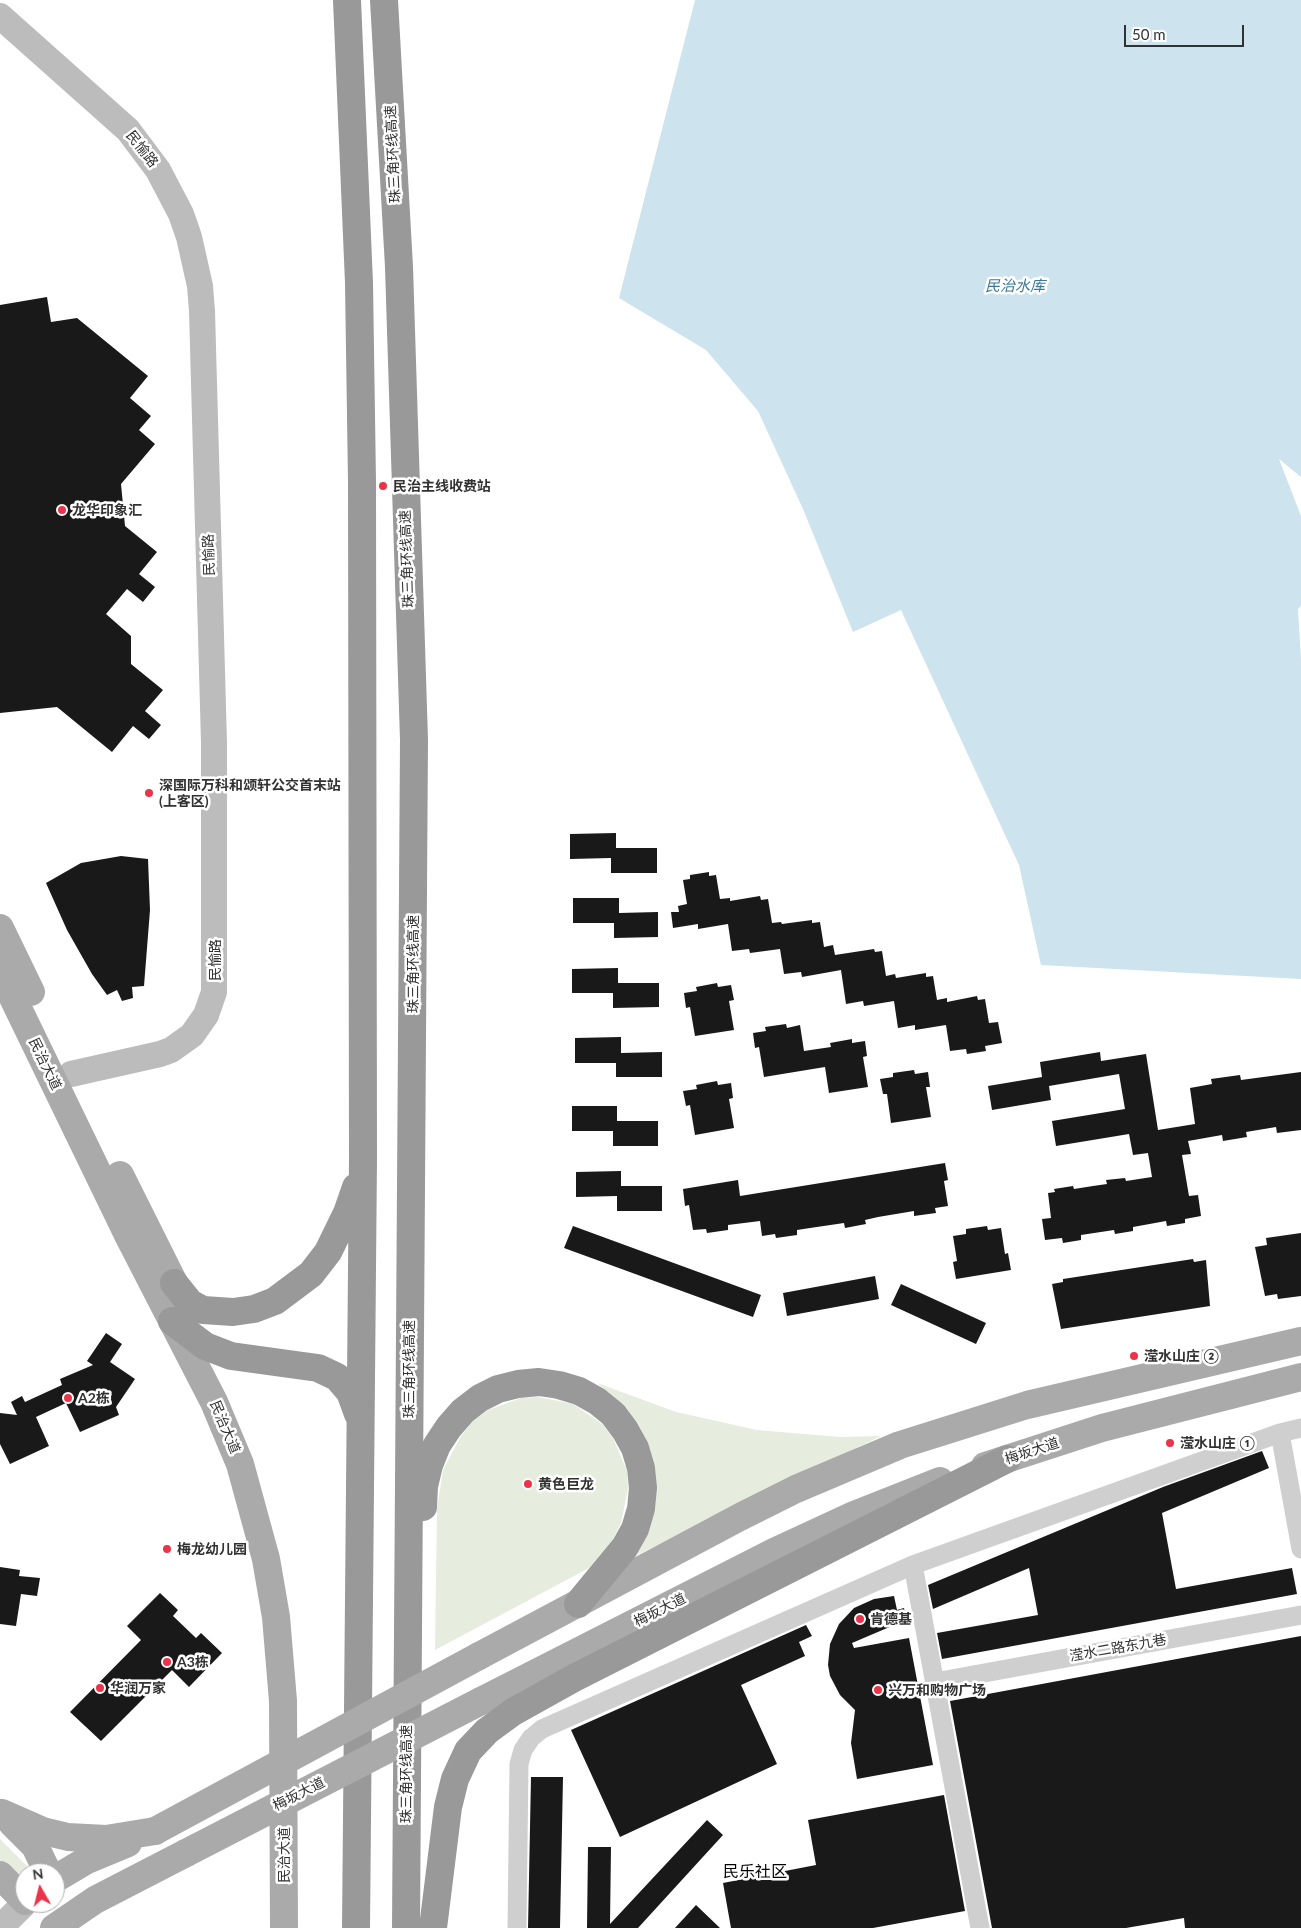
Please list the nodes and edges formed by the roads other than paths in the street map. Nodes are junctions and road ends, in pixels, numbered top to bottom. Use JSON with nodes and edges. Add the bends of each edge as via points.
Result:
{"nodes":[{"id":1,"x":347,"y":0,"type":"edge"},
{"id":2,"x":384,"y":0,"type":"edge"},
{"id":3,"x":0,"y":16,"type":"edge"},
{"id":4,"x":0,"y":928,"type":"edge"},
{"id":5,"x":0,"y":971,"type":"edge"},
{"id":6,"x":71,"y":1074,"type":"junction"},
{"id":7,"x":363,"y":1158,"type":"junction"},
{"id":8,"x":174,"y":1283,"type":"joint"},
{"id":9,"x":172,"y":1321,"type":"junction"},
{"id":10,"x":1301,"y":1341,"type":"edge"},
{"id":11,"x":1301,"y":1377,"type":"edge"},
{"id":12,"x":359,"y":1424,"type":"junction"},
{"id":13,"x":1301,"y":1428,"type":"edge"},
{"id":14,"x":1280,"y":1433,"type":"junction"},
{"id":15,"x":1007,"y":1458,"type":"junction"},
{"id":16,"x":1301,"y":1549,"type":"edge"},
{"id":17,"x":913,"y":1565,"type":"junction"},
{"id":18,"x":578,"y":1604,"type":"junction"},
{"id":19,"x":1301,"y":1615,"type":"edge"},
{"id":20,"x":935,"y":1682,"type":"junction"},
{"id":21,"x":1,"y":1812,"type":"edge"},
{"id":22,"x":155,"y":1831,"type":"junction"},
{"id":23,"x":43,"y":1863,"type":"edge"},
{"id":24,"x":65,"y":1873,"type":"edge"},
{"id":25,"x":0,"y":1875,"type":"edge"},
{"id":26,"x":15,"y":1891,"type":"edge"},
{"id":27,"x":15,"y":1913,"type":"edge"},
{"id":28,"x":37,"y":1913,"type":"edge"},
{"id":29,"x":52,"y":1913,"type":"edge"},
{"id":30,"x":0,"y":1928,"type":"edge"},
{"id":31,"x":53,"y":1928,"type":"edge"},
{"id":32,"x":284,"y":1928,"type":"edge"},
{"id":33,"x":356,"y":1928,"type":"edge"},
{"id":34,"x":406,"y":1928,"type":"edge"},
{"id":35,"x":426,"y":1928,"type":"edge"},
{"id":36,"x":433,"y":1928,"type":"edge"},
{"id":37,"x":517,"y":1928,"type":"edge"},
{"id":38,"x":980,"y":1928,"type":"edge"}],
"edges":[{"from":1,"to":7,"type":"highway","via":[[359,283],[362,462]]},
{"from":2,"to":34,"type":"highway","name":"珠三角环线高速","via":[[399,268],[414,740]]},
{"from":3,"to":6,"type":"street","name":"民愉路","via":[[122,124],[158,170],[178,206],[190,237],[202,311],[214,743],[214,992],[200,1026],[171,1050]]},
{"from":4,"to":6,"type":"main road","name":"民治大道"},
{"from":5,"to":9,"type":"main road","name":"民治大道"},
{"from":6,"to":8,"type":"main road","name":"民治大道"},
{"from":7,"to":8,"type":"highway","via":[[347,1213],[328,1252],[311,1274],[275,1301],[233,1312],[203,1310],[190,1303]]},
{"from":7,"to":12,"type":"highway"},
{"from":9,"to":12,"type":"highway","via":[[205,1346],[231,1356],[318,1368],[338,1377],[350,1392]]},
{"from":9,"to":32,"type":"main road","name":"民治大道","via":[[226,1427],[240,1464],[266,1559],[276,1617],[283,1701]]},
{"from":10,"to":18,"type":"main road","via":[[1027,1405],[900,1445],[796,1489]]},
{"from":11,"to":15,"type":"main road","name":"梅坂大道","via":[[1102,1428]]},
{"from":12,"to":33,"type":"highway"},
{"from":13,"to":14,"type":"street"},
{"from":14,"to":16,"type":"street"},
{"from":14,"to":17,"type":"street"},
{"from":15,"to":31,"type":"main road","name":"梅坂大道","bridge":true,"via":[[854,1515],[774,1552],[95,1900]]},
{"from":15,"to":36,"type":"highway","via":[[574,1678],[513,1712],[487,1731],[468,1751],[454,1779]]},
{"from":17,"to":20,"type":"street"},
{"from":17,"to":37,"type":"street","via":[[542,1729],[531,1738],[519,1764]]},
{"from":18,"to":22,"type":"main road","bridge":true},
{"from":18,"to":35,"type":"highway","via":[[625,1546],[635,1528],[643,1488],[635,1448],[613,1414],[579,1391],[539,1382],[498,1389],[463,1411],[449,1427],[429,1465],[424,1486],[419,1846]]},
{"from":19,"to":20,"type":"street","name":"滢水二路东九巷"},
{"from":20,"to":38,"type":"street"},
{"from":21,"to":22,"type":"main road","via":[[43,1831],[68,1837],[106,1838]]},
{"from":21,"to":23,"type":"main road","via":[[35,1846]]},
{"from":22,"to":24,"type":"main road","via":[[87,1860]]},
{"from":25,"to":26,"type":"main road"},
{"from":27,"to":30,"type":"street"},
{"from":28,"to":31,"type":"main road"},
{"from":29,"to":31,"type":"main road"}]}
